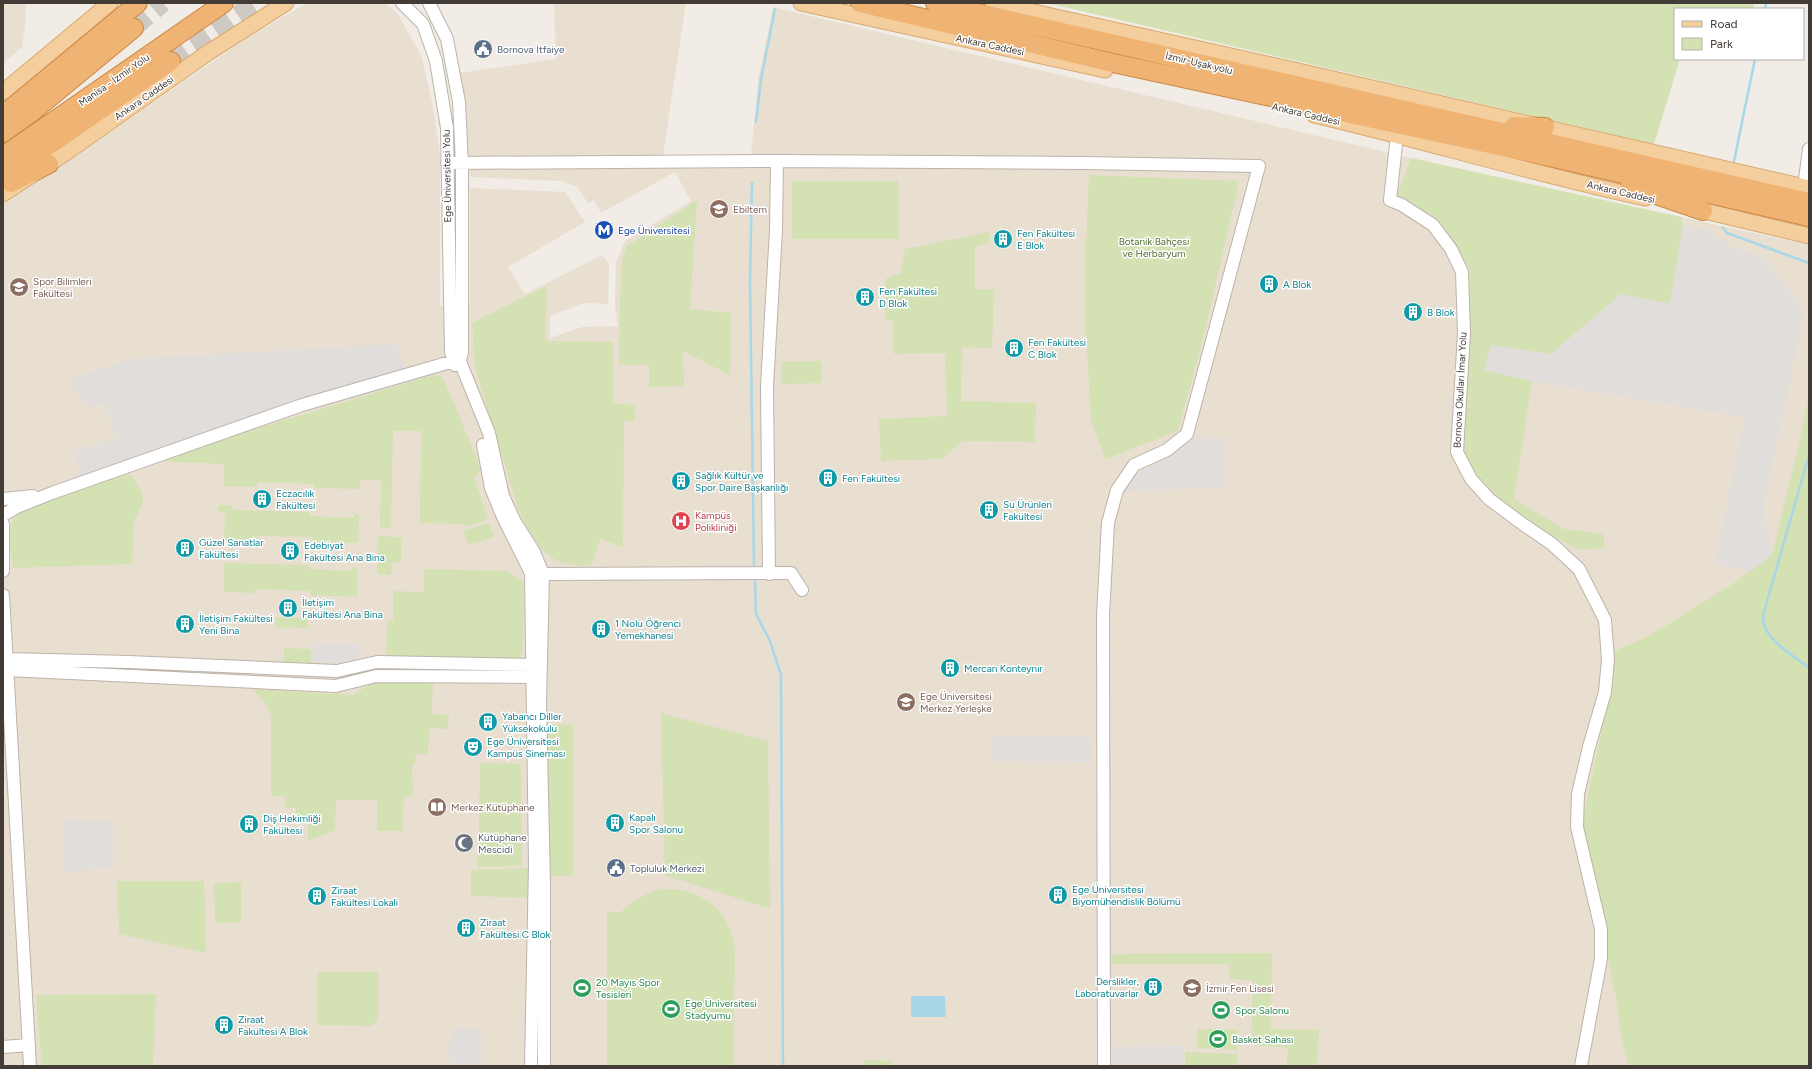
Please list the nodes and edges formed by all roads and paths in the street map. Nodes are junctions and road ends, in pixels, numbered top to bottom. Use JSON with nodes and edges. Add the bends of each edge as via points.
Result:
{"nodes":[{"id":1,"x":110,"y":3,"type":"edge"},
{"id":2,"x":138,"y":3,"type":"edge"},
{"id":3,"x":224,"y":3,"type":"edge"},
{"id":4,"x":286,"y":3,"type":"edge"},
{"id":5,"x":402,"y":3,"type":"edge"},
{"id":6,"x":429,"y":3,"type":"edge"},
{"id":7,"x":801,"y":3,"type":"edge"},
{"id":8,"x":860,"y":3,"type":"edge"},
{"id":9,"x":935,"y":3,"type":"edge"},
{"id":10,"x":993,"y":3,"type":"edge"},
{"id":11,"x":1053,"y":18,"type":"junction"},
{"id":12,"x":134,"y":28,"type":"tunnel mouth"},
{"id":13,"x":1131,"y":48,"type":"junction"},
{"id":14,"x":171,"y":61,"type":"tunnel mouth"},
{"id":15,"x":1062,"y":61,"type":"junction"},
{"id":16,"x":1113,"y":63,"type":"junction"},
{"id":17,"x":8,"y":104,"type":"edge"},
{"id":18,"x":1464,"y":123,"type":"junction"},
{"id":19,"x":1545,"y":127,"type":"junction"},
{"id":20,"x":3,"y":133,"type":"edge"},
{"id":21,"x":1397,"y":135,"type":"junction"},
{"id":22,"x":1809,"y":149,"type":"edge"},
{"id":23,"x":1536,"y":154,"type":"junction"},
{"id":24,"x":3,"y":156,"type":"edge"},
{"id":25,"x":777,"y":161,"type":"junction"},
{"id":26,"x":447,"y":163,"type":"junction"},
{"id":27,"x":49,"y":164,"type":"junction"},
{"id":28,"x":462,"y":164,"type":"junction"},
{"id":29,"x":3,"y":177,"type":"edge"},
{"id":30,"x":3,"y":187,"type":"edge"},
{"id":31,"x":1807,"y":192,"type":"edge"},
{"id":32,"x":3,"y":194,"type":"edge"},
{"id":33,"x":1703,"y":211,"type":"junction"},
{"id":34,"x":1809,"y":217,"type":"edge"},
{"id":35,"x":1809,"y":236,"type":"edge"},
{"id":36,"x":457,"y":361,"type":"junction"},
{"id":37,"x":52,"y":493,"type":"junction"},
{"id":38,"x":3,"y":499,"type":"edge"},
{"id":39,"x":3,"y":509,"type":"edge"},
{"id":40,"x":3,"y":516,"type":"edge"},
{"id":41,"x":3,"y":524,"type":"edge"},
{"id":42,"x":3,"y":571,"type":"edge"},
{"id":43,"x":538,"y":574,"type":"junction"},
{"id":44,"x":769,"y":574,"type":"junction"},
{"id":45,"x":802,"y":590,"type":"dead end"},
{"id":46,"x":3,"y":595,"type":"edge"},
{"id":47,"x":129,"y":662,"type":"junction"},
{"id":48,"x":169,"y":663,"type":"junction"},
{"id":49,"x":8,"y":665,"type":"junction"},
{"id":50,"x":536,"y":665,"type":"junction"},
{"id":51,"x":128,"y":675,"type":"junction"},
{"id":52,"x":169,"y":677,"type":"junction"},
{"id":53,"x":536,"y":677,"type":"junction"},
{"id":54,"x":539,"y":884,"type":"junction"},
{"id":55,"x":29,"y":1045,"type":"junction"},
{"id":56,"x":3,"y":1047,"type":"edge"},
{"id":57,"x":30,"y":1066,"type":"edge"},
{"id":58,"x":531,"y":1066,"type":"edge"},
{"id":59,"x":544,"y":1066,"type":"edge"},
{"id":60,"x":1104,"y":1066,"type":"edge"},
{"id":61,"x":1581,"y":1066,"type":"edge"}],
"edges":[{"from":1,"to":17,"type":"main road"},
{"from":2,"to":17,"type":"highway"},
{"from":3,"to":24,"type":"highway","name":"Manisa - İzmir Yolu"},
{"from":4,"to":27,"type":"main road","name":"Ankara Caddesi","via":[[209,52]]},
{"from":5,"to":26,"type":"street","name":"Ege Üniversitesi Yolu","via":[[423,24],[436,61],[447,128]]},
{"from":6,"to":28,"type":"street","name":"Ege Üniversitesi Yolu","via":[[447,40],[459,102]]},
{"from":7,"to":15,"type":"main road","name":"Ankara Caddesi"},
{"from":8,"to":16,"type":"highway","name":"Ankara Caddesi"},
{"from":9,"to":13,"type":"highway","name":"İzmir-Uşak yolu"},
{"from":10,"to":11,"type":"main road"},
{"from":11,"to":13,"type":"highway"},
{"from":11,"to":19,"type":"main road"},
{"from":12,"to":20,"type":"highway"},
{"from":13,"to":18,"type":"highway","name":"İzmir-Uşak yolu"},
{"from":14,"to":29,"type":"highway","name":"Ankara Caddesi"},
{"from":15,"to":16,"type":"highway"},
{"from":15,"to":21,"type":"main road","name":"Ankara Caddesi"},
{"from":16,"to":23,"type":"highway","name":"Ankara Caddesi"},
{"from":18,"to":19,"type":"highway"},
{"from":18,"to":31,"type":"highway"},
{"from":19,"to":31,"type":"main road"},
{"from":21,"to":33,"type":"main road","name":"Ankara Caddesi","via":[[1601,189]]},
{"from":21,"to":61,"type":"street","name":"Bornova Okulları İmar Yolu","via":[[1390,200],[1434,225],[1451,249],[1462,272],[1464,333],[1457,452],[1471,479],[1489,499],[1552,544],[1579,569],[1604,620],[1608,660],[1605,692],[1578,794],[1577,827],[1601,929],[1601,959]]},
{"from":22,"to":31,"type":"street"},
{"from":23,"to":33,"type":"highway"},
{"from":23,"to":34,"type":"highway","name":"Ankara Caddesi"},
{"from":25,"to":28,"type":"street"},
{"from":25,"to":44,"type":"street","via":[[776,230],[767,386]]},
{"from":25,"to":60,"type":"street","via":[[1260,166],[1187,434],[1167,450],[1134,465],[1117,490],[1108,523],[1103,615]]},
{"from":26,"to":28,"type":"street"},
{"from":26,"to":36,"type":"street","name":"Ege Üniversitesi Yolu","via":[[451,352]]},
{"from":27,"to":30,"type":"highway"},
{"from":27,"to":32,"type":"main road","name":"Ankara Caddesi"},
{"from":28,"to":36,"type":"street","name":"Ege Üniversitesi Yolu","via":[[462,352]]},
{"from":33,"to":35,"type":"main road","name":"Ankara Caddesi"},
{"from":36,"to":37,"type":"street","via":[[302,405]]},
{"from":36,"to":43,"type":"street","via":[[488,433],[503,496],[515,522],[534,552]]},
{"from":37,"to":38,"type":"street"},
{"from":37,"to":40,"type":"street","via":[[17,507]]},
{"from":39,"to":40,"type":"street"},
{"from":41,"to":42,"type":"street"},
{"from":43,"to":44,"type":"street"},
{"from":43,"to":50,"type":"street"},
{"from":44,"to":45,"type":"street","via":[[791,573]]},
{"from":46,"to":49,"type":"street"},
{"from":47,"to":48,"type":"street"},
{"from":47,"to":49,"type":"street"},
{"from":47,"to":51,"type":"street"},
{"from":48,"to":50,"type":"street","via":[[338,671],[377,662]]},
{"from":48,"to":52,"type":"street"},
{"from":49,"to":51,"type":"street"},
{"from":49,"to":55,"type":"street"},
{"from":50,"to":53,"type":"street"},
{"from":51,"to":52,"type":"street"},
{"from":52,"to":53,"type":"street","via":[[336,686],[376,676]]},
{"from":53,"to":54,"type":"street"},
{"from":54,"to":58,"type":"street"},
{"from":54,"to":59,"type":"street"},
{"from":55,"to":56,"type":"street"},
{"from":55,"to":57,"type":"street"}]}
